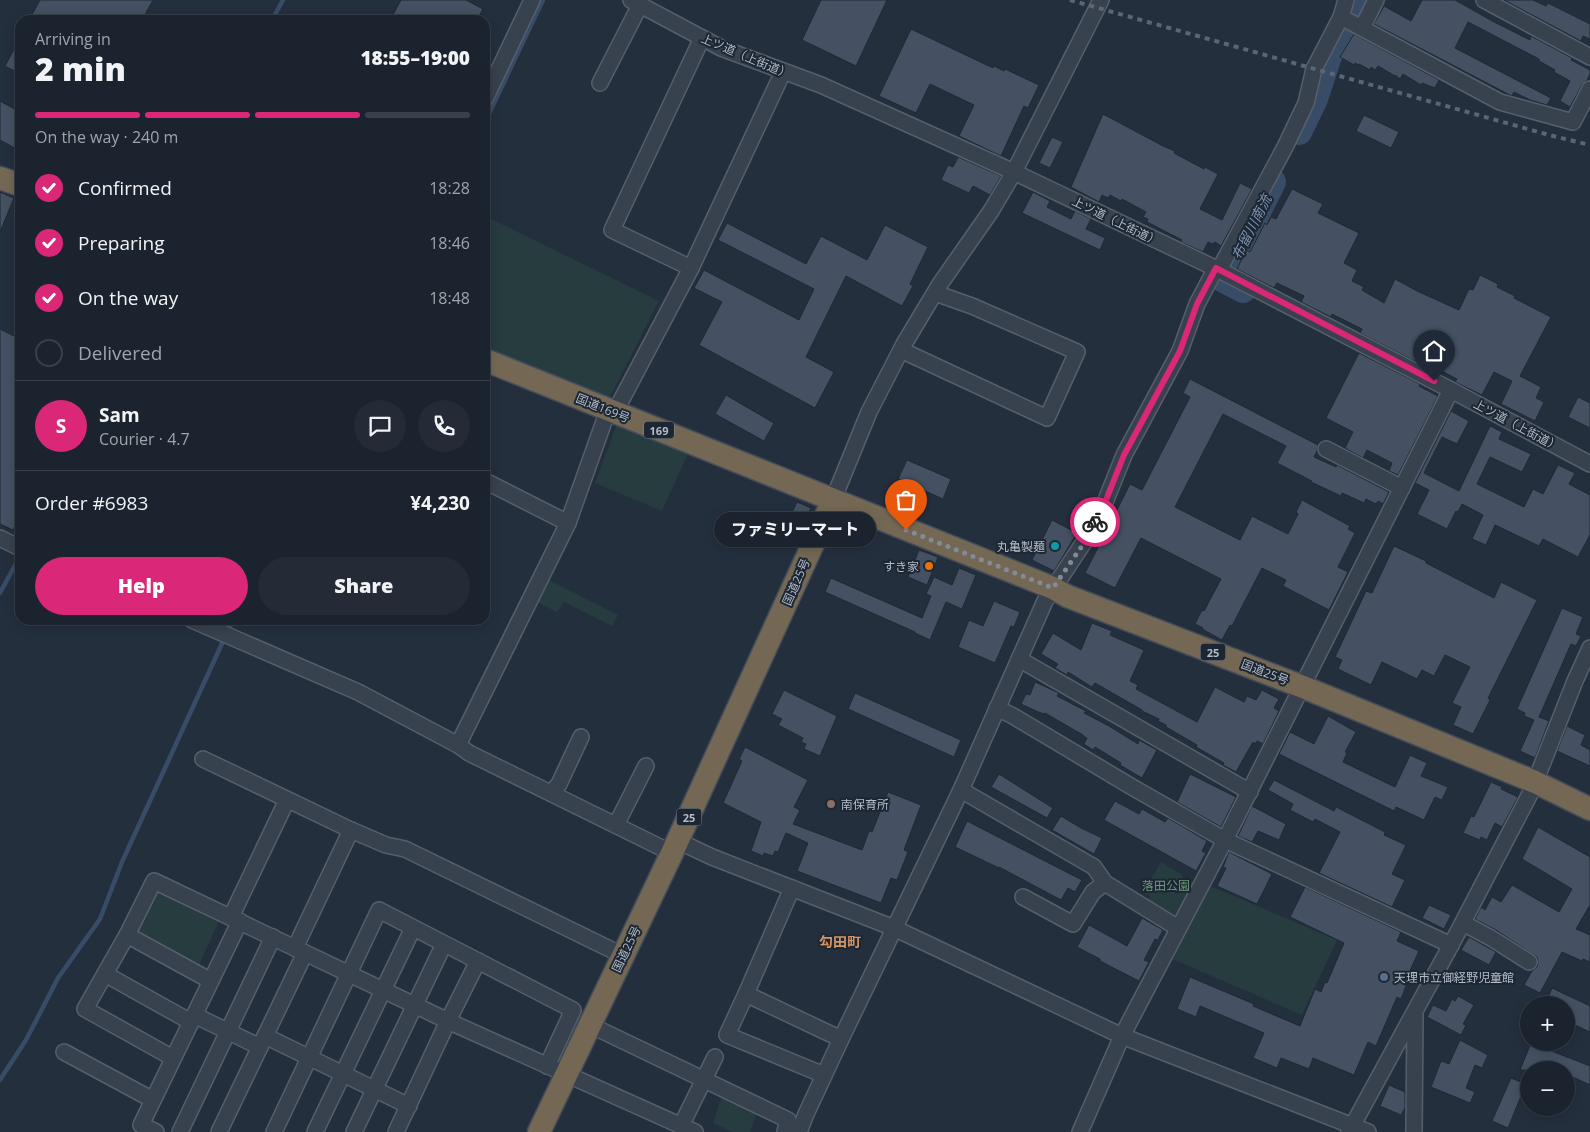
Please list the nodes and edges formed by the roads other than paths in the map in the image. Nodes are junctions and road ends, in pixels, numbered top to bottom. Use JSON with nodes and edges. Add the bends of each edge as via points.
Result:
{"nodes":[{"id":1,"x":532,"y":0,"type":"edge"},
{"id":2,"x":1101,"y":0,"type":"edge"},
{"id":3,"x":1346,"y":0,"type":"edge"},
{"id":4,"x":1376,"y":0,"type":"edge"},
{"id":5,"x":1484,"y":0,"type":"edge"},
{"id":6,"x":636,"y":3,"type":"edge"},
{"id":7,"x":1341,"y":16,"type":"junction"},
{"id":8,"x":1362,"y":28,"type":"junction"},
{"id":9,"x":702,"y":38,"type":"junction"},
{"id":10,"x":1590,"y":58,"type":"edge"},
{"id":11,"x":784,"y":72,"type":"junction"},
{"id":12,"x":600,"y":83,"type":"dead end"},
{"id":13,"x":490,"y":88,"type":"edge"},
{"id":14,"x":1590,"y":89,"type":"edge"},
{"id":15,"x":1014,"y":172,"type":"junction"},
{"id":16,"x":0,"y":178,"type":"edge"},
{"id":17,"x":15,"y":183,"type":"edge"},
{"id":18,"x":691,"y":268,"type":"junction"},
{"id":19,"x":1218,"y":269,"type":"junction"},
{"id":20,"x":935,"y":293,"type":"junction"},
{"id":21,"x":901,"y":350,"type":"junction"},
{"id":22,"x":490,"y":362,"type":"edge"},
{"id":23,"x":1451,"y":390,"type":"junction"},
{"id":24,"x":612,"y":411,"type":"junction"},
{"id":25,"x":1326,"y":449,"type":"dead end"},
{"id":26,"x":1590,"y":464,"type":"edge"},
{"id":27,"x":490,"y":484,"type":"edge"},
{"id":28,"x":1402,"y":488,"type":"junction"},
{"id":29,"x":834,"y":500,"type":"junction"},
{"id":30,"x":568,"y":523,"type":"junction"},
{"id":31,"x":0,"y":538,"type":"edge"},
{"id":32,"x":15,"y":546,"type":"edge"},
{"id":33,"x":1053,"y":588,"type":"junction"},
{"id":34,"x":204,"y":625,"type":"edge"},
{"id":35,"x":1590,"y":648,"type":"edge"},
{"id":36,"x":1019,"y":659,"type":"junction"},
{"id":37,"x":1303,"y":687,"type":"junction"},
{"id":38,"x":997,"y":708,"type":"junction"},
{"id":39,"x":580,"y":737,"type":"dead end"},
{"id":40,"x":458,"y":744,"type":"junction"},
{"id":41,"x":203,"y":759,"type":"dead end"},
{"id":42,"x":646,"y":766,"type":"dead end"},
{"id":43,"x":1535,"y":782,"type":"junction"},
{"id":44,"x":961,"y":790,"type":"junction"},
{"id":45,"x":1250,"y":792,"type":"junction"},
{"id":46,"x":551,"y":793,"type":"junction"},
{"id":47,"x":287,"y":800,"type":"junction"},
{"id":48,"x":1590,"y":809,"type":"edge"},
{"id":49,"x":616,"y":825,"type":"junction"},
{"id":50,"x":351,"y":830,"type":"junction"},
{"id":51,"x":1225,"y":840,"type":"junction"},
{"id":52,"x":675,"y":847,"type":"junction"},
{"id":53,"x":1105,"y":883,"type":"junction"},
{"id":54,"x":792,"y":888,"type":"junction"},
{"id":55,"x":1022,"y":897,"type":"dead end"},
{"id":56,"x":235,"y":919,"type":"junction"},
{"id":57,"x":1464,"y":922,"type":"junction"},
{"id":58,"x":413,"y":928,"type":"junction"},
{"id":59,"x":894,"y":928,"type":"junction"},
{"id":60,"x":1178,"y":928,"type":"junction"},
{"id":61,"x":127,"y":935,"type":"junction"},
{"id":62,"x":273,"y":937,"type":"junction"},
{"id":63,"x":444,"y":944,"type":"junction"},
{"id":64,"x":1452,"y":946,"type":"junction"},
{"id":65,"x":300,"y":950,"type":"junction"},
{"id":66,"x":622,"y":955,"type":"junction"},
{"id":67,"x":478,"y":961,"type":"junction"},
{"id":68,"x":1529,"y":962,"type":"dead end"},
{"id":69,"x":105,"y":974,"type":"junction"},
{"id":70,"x":349,"y":974,"type":"junction"},
{"id":71,"x":211,"y":981,"type":"junction"},
{"id":72,"x":383,"y":990,"type":"junction"},
{"id":73,"x":746,"y":994,"type":"junction"},
{"id":74,"x":414,"y":1005,"type":"junction"},
{"id":75,"x":1415,"y":1011,"type":"junction"},
{"id":76,"x":193,"y":1018,"type":"junction"},
{"id":77,"x":448,"y":1021,"type":"junction"},
{"id":78,"x":590,"y":1025,"type":"junction"},
{"id":79,"x":228,"y":1032,"type":"junction"},
{"id":80,"x":1122,"y":1036,"type":"junction"},
{"id":81,"x":841,"y":1039,"type":"junction"},
{"id":82,"x":262,"y":1041,"type":"junction"},
{"id":83,"x":64,"y":1052,"type":"dead end"},
{"id":84,"x":308,"y":1057,"type":"junction"},
{"id":85,"x":715,"y":1057,"type":"dead end"},
{"id":86,"x":174,"y":1058,"type":"junction"},
{"id":87,"x":557,"y":1070,"type":"junction"},
{"id":88,"x":343,"y":1074,"type":"junction"},
{"id":89,"x":824,"y":1075,"type":"junction"},
{"id":90,"x":704,"y":1080,"type":"junction"},
{"id":91,"x":374,"y":1089,"type":"junction"},
{"id":92,"x":153,"y":1100,"type":"junction"},
{"id":93,"x":408,"y":1106,"type":"junction"},
{"id":94,"x":688,"y":1129,"type":"edge"},
{"id":95,"x":1350,"y":1129,"type":"edge"},
{"id":96,"x":156,"y":1132,"type":"edge"},
{"id":97,"x":180,"y":1132,"type":"edge"},
{"id":98,"x":219,"y":1132,"type":"edge"},
{"id":99,"x":274,"y":1132,"type":"edge"},
{"id":100,"x":315,"y":1132,"type":"edge"},
{"id":101,"x":354,"y":1132,"type":"edge"},
{"id":102,"x":396,"y":1132,"type":"edge"},
{"id":103,"x":539,"y":1132,"type":"edge"},
{"id":104,"x":784,"y":1132,"type":"edge"},
{"id":105,"x":799,"y":1132,"type":"edge"},
{"id":106,"x":1080,"y":1132,"type":"edge"},
{"id":107,"x":1368,"y":1132,"type":"edge"},
{"id":108,"x":1414,"y":1132,"type":"edge"}],
"edges":[{"from":1,"to":13,"type":"street"},
{"from":2,"to":15,"type":"street"},
{"from":3,"to":7,"type":"street"},
{"from":4,"to":8,"type":"street"},
{"from":5,"to":10,"type":"street"},
{"from":6,"to":9,"type":"street","name":"上ツ道（上街道）"},
{"from":6,"to":12,"type":"street"},
{"from":7,"to":8,"type":"street"},
{"from":7,"to":19,"type":"street","via":[[1314,69],[1306,104]]},
{"from":8,"to":14,"type":"street","via":[[1500,102],[1572,122]]},
{"from":9,"to":11,"type":"street","name":"上ツ道（上街道）"},
{"from":9,"to":18,"type":"street","via":[[612,230]]},
{"from":11,"to":15,"type":"street","name":"上ツ道（上街道）","via":[[821,85]]},
{"from":11,"to":18,"type":"street"},
{"from":15,"to":19,"type":"street","name":"上ツ道（上街道）"},
{"from":15,"to":20,"type":"street"},
{"from":16,"to":17,"type":"highway"},
{"from":18,"to":24,"type":"street"},
{"from":19,"to":23,"type":"street","name":"上ツ道（上街道）"},
{"from":19,"to":33,"type":"street","via":[[1197,304],[1180,351],[1124,455],[1086,540]]},
{"from":20,"to":21,"type":"street"},
{"from":20,"to":21,"type":"street","via":[[1077,352],[1047,418]]},
{"from":21,"to":29,"type":"street","via":[[869,412]]},
{"from":22,"to":24,"type":"highway","name":"国道169号","number":"169"},
{"from":23,"to":26,"type":"street","name":"上ツ道（上街道）"},
{"from":23,"to":28,"type":"street"},
{"from":24,"to":29,"type":"highway","name":"国道169号","number":"169"},
{"from":24,"to":30,"type":"street"},
{"from":25,"to":28,"type":"street"},
{"from":27,"to":30,"type":"street"},
{"from":28,"to":37,"type":"street"},
{"from":29,"to":33,"type":"highway","name":"国道25号","number":"25"},
{"from":29,"to":52,"type":"highway","name":"国道25号","number":"25"},
{"from":30,"to":40,"type":"street"},
{"from":31,"to":32,"type":"street"},
{"from":33,"to":36,"type":"street"},
{"from":33,"to":37,"type":"highway","name":"国道25号","number":"25"},
{"from":34,"to":40,"type":"street","via":[[358,692]]},
{"from":35,"to":43,"type":"street"},
{"from":36,"to":38,"type":"street"},
{"from":36,"to":45,"type":"street"},
{"from":37,"to":43,"type":"highway","name":"国道25号","number":"25"},
{"from":37,"to":45,"type":"street"},
{"from":38,"to":44,"type":"street"},
{"from":38,"to":51,"type":"street"},
{"from":39,"to":46,"type":"street","via":[[559,784]]},
{"from":40,"to":46,"type":"street","via":[[468,753]]},
{"from":41,"to":47,"type":"street"},
{"from":42,"to":49,"type":"street"},
{"from":43,"to":48,"type":"highway","name":"国道25号","number":"25"},
{"from":43,"to":57,"type":"street"},
{"from":44,"to":53,"type":"street","via":[[1094,867]]},
{"from":44,"to":59,"type":"street"},
{"from":45,"to":51,"type":"street"},
{"from":46,"to":49,"type":"street"},
{"from":47,"to":50,"type":"street"},
{"from":47,"to":56,"type":"street"},
{"from":49,"to":52,"type":"street"},
{"from":50,"to":65,"type":"street"},
{"from":50,"to":66,"type":"street","via":[[386,845],[405,849]]},
{"from":51,"to":60,"type":"street"},
{"from":51,"to":64,"type":"street"},
{"from":52,"to":54,"type":"street","via":[[712,857]]},
{"from":52,"to":66,"type":"highway","name":"国道25号","number":"25"},
{"from":53,"to":55,"type":"street","via":[[1093,892],[1073,924]]},
{"from":53,"to":60,"type":"street"},
{"from":54,"to":59,"type":"street"},
{"from":54,"to":73,"type":"street"},
{"from":56,"to":61,"type":"street","via":[[154,881]]},
{"from":56,"to":62,"type":"street"},
{"from":56,"to":71,"type":"street"},
{"from":57,"to":64,"type":"street"},
{"from":57,"to":68,"type":"street"},
{"from":58,"to":63,"type":"street"},
{"from":58,"to":70,"type":"street","via":[[379,910]]},
{"from":58,"to":72,"type":"street"},
{"from":59,"to":80,"type":"street"},
{"from":59,"to":81,"type":"street"},
{"from":60,"to":80,"type":"street"},
{"from":61,"to":69,"type":"street"},
{"from":61,"to":71,"type":"street"},
{"from":62,"to":65,"type":"street"},
{"from":62,"to":79,"type":"street"},
{"from":63,"to":67,"type":"street"},
{"from":63,"to":74,"type":"street"},
{"from":64,"to":75,"type":"street"},
{"from":65,"to":70,"type":"street"},
{"from":65,"to":82,"type":"street"},
{"from":66,"to":78,"type":"highway","name":"国道25号","number":"25"},
{"from":67,"to":77,"type":"street"},
{"from":67,"to":87,"type":"street","via":[[574,1010]]},
{"from":69,"to":76,"type":"street"},
{"from":69,"to":86,"type":"street","via":[[85,1009]]},
{"from":70,"to":72,"type":"street"},
{"from":70,"to":84,"type":"street"},
{"from":71,"to":76,"type":"street"},
{"from":72,"to":74,"type":"street"},
{"from":72,"to":88,"type":"street"},
{"from":73,"to":81,"type":"street"},
{"from":73,"to":89,"type":"street","via":[[728,1035]]},
{"from":74,"to":77,"type":"street"},
{"from":74,"to":91,"type":"street"},
{"from":75,"to":95,"type":"street"},
{"from":75,"to":108,"type":"street"},
{"from":76,"to":79,"type":"street"},
{"from":76,"to":86,"type":"street"},
{"from":77,"to":87,"type":"street"},
{"from":77,"to":93,"type":"street"},
{"from":78,"to":87,"type":"highway","name":"国道25号","number":"25"},
{"from":78,"to":90,"type":"street"},
{"from":79,"to":82,"type":"street"},
{"from":79,"to":97,"type":"street"},
{"from":80,"to":95,"type":"street"},
{"from":80,"to":106,"type":"street"},
{"from":81,"to":89,"type":"street"},
{"from":82,"to":84,"type":"street"},
{"from":82,"to":98,"type":"street"},
{"from":83,"to":92,"type":"street"},
{"from":84,"to":88,"type":"street"},
{"from":84,"to":99,"type":"street"},
{"from":85,"to":90,"type":"street"},
{"from":86,"to":92,"type":"street"},
{"from":87,"to":94,"type":"street"},
{"from":87,"to":103,"type":"highway","name":"国道25号","number":"25"},
{"from":88,"to":91,"type":"street"},
{"from":88,"to":100,"type":"street"},
{"from":89,"to":105,"type":"street"},
{"from":90,"to":94,"type":"street"},
{"from":90,"to":104,"type":"street","via":[[788,1120]]},
{"from":91,"to":93,"type":"street"},
{"from":91,"to":101,"type":"street"},
{"from":92,"to":96,"type":"street","via":[[141,1125]]},
{"from":93,"to":102,"type":"street"},
{"from":95,"to":107,"type":"street"}]}
